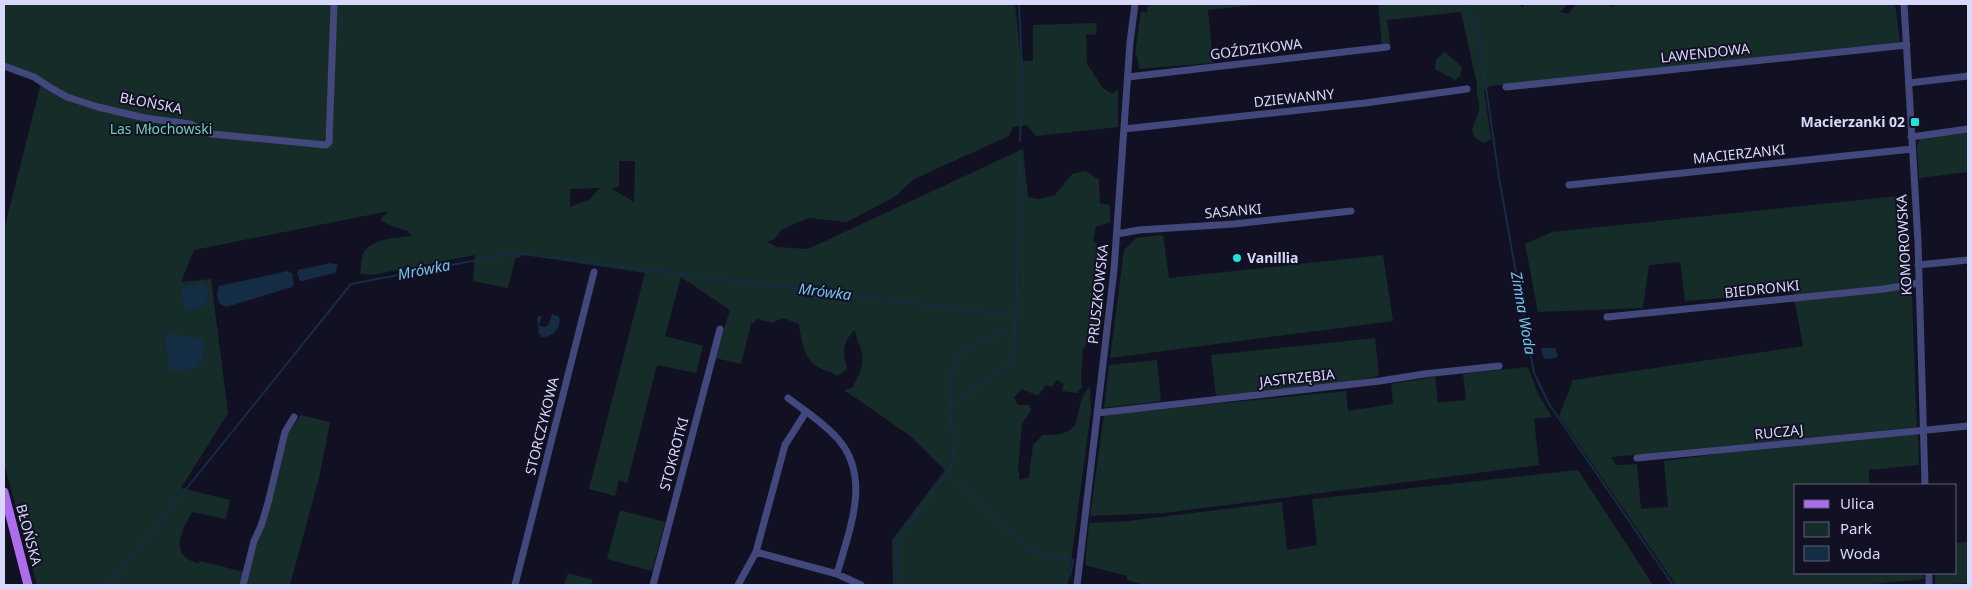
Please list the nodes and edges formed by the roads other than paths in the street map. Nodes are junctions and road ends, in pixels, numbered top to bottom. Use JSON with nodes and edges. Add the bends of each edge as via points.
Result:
{"nodes":[{"id":1,"x":334,"y":4,"type":"edge"},
{"id":2,"x":1135,"y":4,"type":"edge"},
{"id":3,"x":1904,"y":4,"type":"edge"},
{"id":4,"x":1906,"y":45,"type":"junction"},
{"id":5,"x":1387,"y":47,"type":"dead end"},
{"id":6,"x":4,"y":66,"type":"edge"},
{"id":7,"x":1968,"y":76,"type":"edge"},
{"id":8,"x":1128,"y":77,"type":"junction"},
{"id":9,"x":1909,"y":82,"type":"junction"},
{"id":10,"x":1506,"y":87,"type":"dead end"},
{"id":11,"x":1467,"y":89,"type":"dead end"},
{"id":12,"x":1124,"y":129,"type":"junction"},
{"id":13,"x":1968,"y":129,"type":"edge"},
{"id":14,"x":1912,"y":137,"type":"junction"},
{"id":15,"x":1912,"y":149,"type":"junction"},
{"id":16,"x":1569,"y":185,"type":"dead end"},
{"id":17,"x":1351,"y":211,"type":"dead end"},
{"id":18,"x":1117,"y":234,"type":"junction"},
{"id":19,"x":1968,"y":260,"type":"edge"},
{"id":20,"x":1918,"y":265,"type":"junction"},
{"id":21,"x":594,"y":272,"type":"dead end"},
{"id":22,"x":1919,"y":283,"type":"junction"},
{"id":23,"x":1607,"y":317,"type":"dead end"},
{"id":24,"x":720,"y":329,"type":"dead end"},
{"id":25,"x":1499,"y":366,"type":"dead end"},
{"id":26,"x":788,"y":398,"type":"dead end"},
{"id":27,"x":806,"y":412,"type":"junction"},
{"id":28,"x":1097,"y":413,"type":"junction"},
{"id":29,"x":294,"y":417,"type":"dead end"},
{"id":30,"x":1968,"y":426,"type":"edge"},
{"id":31,"x":1923,"y":430,"type":"junction"},
{"id":32,"x":1637,"y":458,"type":"dead end"},
{"id":33,"x":1925,"y":484,"type":"edge"},
{"id":34,"x":4,"y":492,"type":"edge"},
{"id":35,"x":756,"y":552,"type":"junction"},
{"id":36,"x":837,"y":574,"type":"junction"},
{"id":37,"x":28,"y":585,"type":"edge"},
{"id":38,"x":243,"y":585,"type":"edge"},
{"id":39,"x":515,"y":585,"type":"edge"},
{"id":40,"x":653,"y":585,"type":"edge"},
{"id":41,"x":738,"y":585,"type":"edge"},
{"id":42,"x":861,"y":585,"type":"edge"},
{"id":43,"x":1076,"y":585,"type":"edge"}],
"edges":[{"from":1,"to":6,"type":"street","name":"BŁOŃSKA","via":[[329,142],[326,145],[212,134],[190,124],[98,107],[67,97],[34,76]]},
{"from":2,"to":8,"type":"street","name":"PRUSZKOWSKA"},
{"from":3,"to":4,"type":"street","name":"KOMOROWSKA"},
{"from":4,"to":9,"type":"street","name":"KOMOROWSKA"},
{"from":4,"to":10,"type":"street","name":"LAWENDOWA"},
{"from":5,"to":8,"type":"street","name":"GOŹDZIKOWA"},
{"from":7,"to":9,"type":"street"},
{"from":8,"to":12,"type":"street","name":"PRUSZKOWSKA"},
{"from":9,"to":14,"type":"street","name":"KOMOROWSKA"},
{"from":11,"to":12,"type":"street","name":"DZIEWANNY"},
{"from":12,"to":18,"type":"street","name":"PRUSZKOWSKA"},
{"from":13,"to":14,"type":"street"},
{"from":14,"to":15,"type":"street","name":"KOMOROWSKA"},
{"from":15,"to":16,"type":"street","name":"MACIERZANKI"},
{"from":15,"to":20,"type":"street","name":"KOMOROWSKA"},
{"from":17,"to":18,"type":"street","name":"SASANKI"},
{"from":18,"to":28,"type":"street","name":"PRUSZKOWSKA"},
{"from":19,"to":20,"type":"street"},
{"from":20,"to":22,"type":"street","name":"KOMOROWSKA"},
{"from":21,"to":39,"type":"street","name":"STORCZYKOWA"},
{"from":22,"to":23,"type":"street","name":"BIEDRONKI"},
{"from":22,"to":31,"type":"street","name":"KOMOROWSKA"},
{"from":24,"to":40,"type":"street","name":"STOKROTKI"},
{"from":25,"to":28,"type":"street","name":"JASTRZĘBIA"},
{"from":26,"to":27,"type":"street"},
{"from":27,"to":35,"type":"street","via":[[784,445]]},
{"from":27,"to":36,"type":"street","via":[[839,440],[856,479],[856,500]]},
{"from":28,"to":43,"type":"street","name":"PRUSZKOWSKA"},
{"from":29,"to":38,"type":"street","via":[[285,432]]},
{"from":30,"to":31,"type":"street","name":"RUCZAJ"},
{"from":31,"to":32,"type":"street","name":"RUCZAJ"},
{"from":31,"to":33,"type":"street","name":"KOMOROWSKA"},
{"from":34,"to":37,"type":"main road","name":"BŁOŃSKA"},
{"from":35,"to":36,"type":"street"},
{"from":35,"to":41,"type":"street"},
{"from":36,"to":42,"type":"street"}]}
